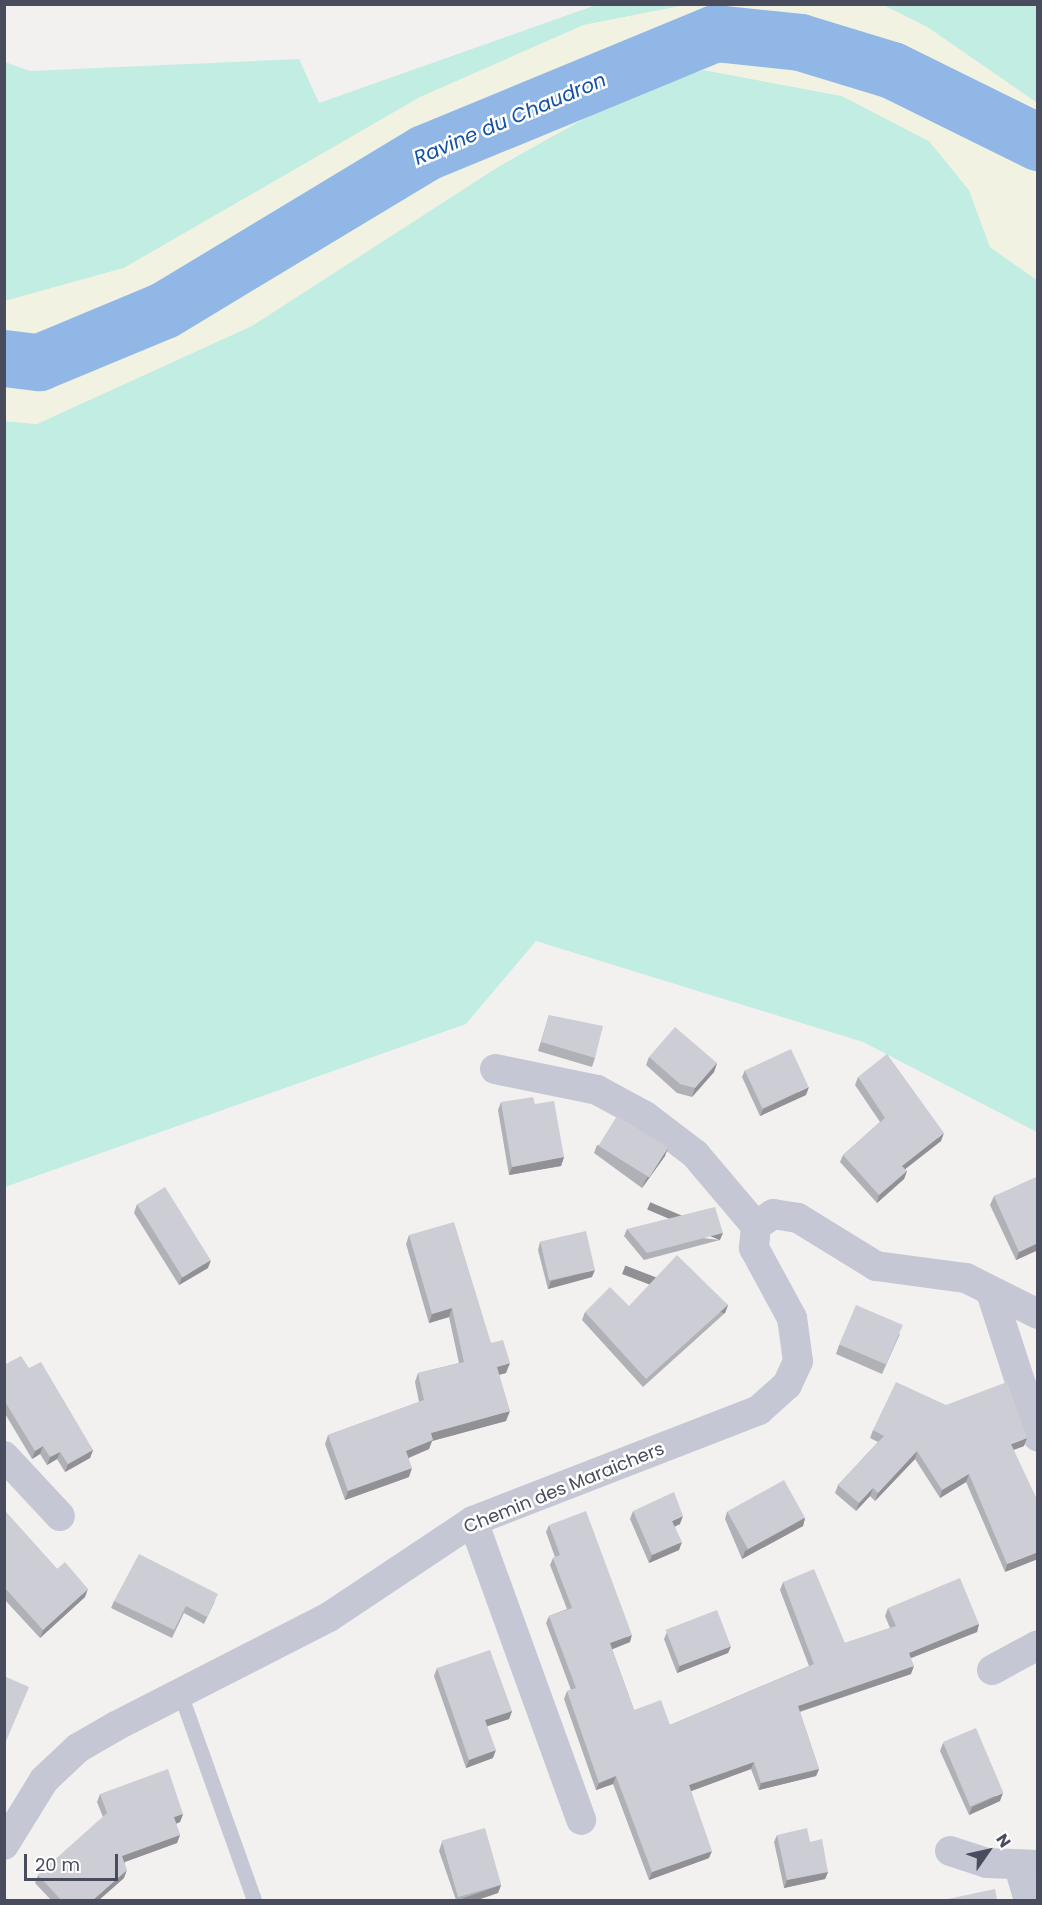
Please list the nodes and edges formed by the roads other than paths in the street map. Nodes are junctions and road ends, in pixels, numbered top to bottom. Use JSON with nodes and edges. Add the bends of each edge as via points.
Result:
{"nodes":[{"id":1,"x":495,"y":1069,"type":"dead end"},
{"id":2,"x":756,"y":1226,"type":"junction"},
{"id":3,"x":991,"y":1292,"type":"junction"},
{"id":4,"x":1038,"y":1314,"type":"edge"},
{"id":5,"x":1038,"y":1437,"type":"edge"},
{"id":6,"x":4,"y":1456,"type":"edge"},
{"id":7,"x":60,"y":1516,"type":"dead end"},
{"id":8,"x":473,"y":1521,"type":"junction"},
{"id":9,"x":1038,"y":1645,"type":"edge"},
{"id":10,"x":992,"y":1670,"type":"dead end"},
{"id":11,"x":180,"y":1694,"type":"junction"},
{"id":12,"x":580,"y":1820,"type":"dead end"},
{"id":13,"x":4,"y":1845,"type":"edge"},
{"id":14,"x":950,"y":1851,"type":"dead end"},
{"id":15,"x":1028,"y":1866,"type":"edge"},
{"id":16,"x":254,"y":1900,"type":"edge"},
{"id":17,"x":1029,"y":1900,"type":"edge"}],
"edges":[{"from":1,"to":2,"type":"street","via":[[597,1090],[645,1116],[695,1154]]},
{"from":2,"to":3,"type":"street","via":[[773,1214],[798,1218],[876,1266],[966,1278]]},
{"from":2,"to":8,"type":"street","name":"Chemin des Maraichers","via":[[754,1248],[792,1318],[798,1361],[787,1385],[759,1410]]},
{"from":3,"to":4,"type":"street"},
{"from":3,"to":5,"type":"street"},
{"from":6,"to":7,"type":"street"},
{"from":8,"to":11,"type":"street","name":"Chemin des Maraichers","via":[[329,1617]]},
{"from":8,"to":12,"type":"street"},
{"from":9,"to":10,"type":"street"},
{"from":11,"to":13,"type":"street","name":"Chemin des Maraichers","via":[[78,1748],[44,1780]]},
{"from":11,"to":16,"type":"lane"},
{"from":14,"to":15,"type":"street"},
{"from":15,"to":17,"type":"street"}]}
